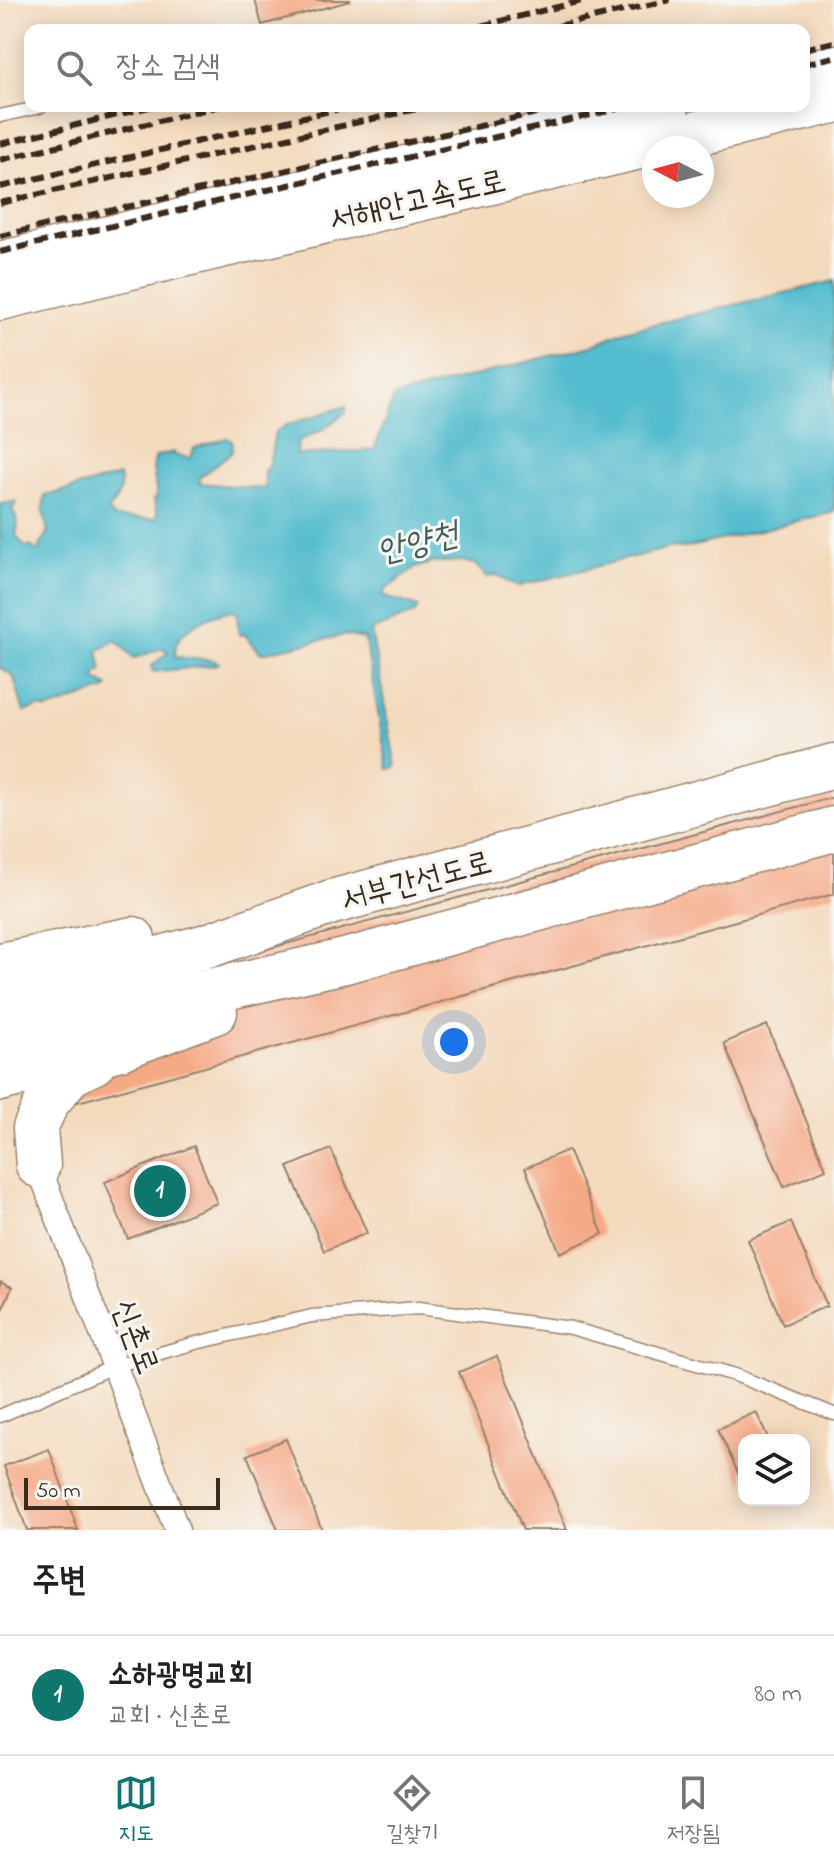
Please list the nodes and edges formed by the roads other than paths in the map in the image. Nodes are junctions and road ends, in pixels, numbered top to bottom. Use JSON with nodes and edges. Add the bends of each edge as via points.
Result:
{"nodes":[{"id":1,"x":834,"y":67,"type":"edge"},
{"id":2,"x":810,"y":73,"type":"edge"},
{"id":3,"x":834,"y":101,"type":"edge"},
{"id":4,"x":810,"y":107,"type":"edge"},
{"id":5,"x":24,"y":111,"type":"edge"},
{"id":6,"x":642,"y":112,"type":"edge"},
{"id":7,"x":787,"y":112,"type":"edge"},
{"id":8,"x":0,"y":116,"type":"edge"},
{"id":9,"x":0,"y":264,"type":"edge"},
{"id":10,"x":0,"y":298,"type":"edge"},
{"id":11,"x":834,"y":766,"type":"edge"},
{"id":12,"x":834,"y":829,"type":"edge"},
{"id":13,"x":332,"y":902,"type":"junction"},
{"id":14,"x":345,"y":961,"type":"junction"},
{"id":15,"x":0,"y":965,"type":"edge"},
{"id":16,"x":0,"y":1001,"type":"edge"},
{"id":17,"x":0,"y":1038,"type":"edge"},
{"id":18,"x":120,"y":1048,"type":"junction"},
{"id":19,"x":0,"y":1079,"type":"edge"},
{"id":20,"x":0,"y":1118,"type":"edge"},
{"id":21,"x":38,"y":1165,"type":"junction"},
{"id":22,"x":115,"y":1366,"type":"junction"},
{"id":23,"x":834,"y":1414,"type":"edge"},
{"id":24,"x":0,"y":1416,"type":"edge"},
{"id":25,"x":177,"y":1530,"type":"edge"}],
"edges":[{"from":1,"to":2,"type":"highway"},
{"from":3,"to":4,"type":"highway","name":"서해안고속도로"},
{"from":5,"to":8,"type":"lane"},
{"from":6,"to":9,"type":"highway","name":"서해안고속도로"},
{"from":7,"to":10,"type":"highway","name":"서해안고속도로"},
{"from":11,"to":13,"type":"highway","name":"서부간선도로"},
{"from":12,"to":14,"type":"highway","name":"서부간선도로"},
{"from":13,"to":15,"type":"highway"},
{"from":13,"to":16,"type":"highway","name":"서부간선도로","via":[[207,946]]},
{"from":14,"to":17,"type":"highway","name":"서부간선도로"},
{"from":14,"to":18,"type":"highway"},
{"from":18,"to":19,"type":"highway"},
{"from":18,"to":21,"type":"highway","via":[[70,1074],[47,1102],[35,1128]]},
{"from":20,"to":21,"type":"highway","via":[[15,1130]]},
{"from":21,"to":22,"type":"street","name":"신촌로"},
{"from":22,"to":23,"type":"lane","via":[[312,1316],[419,1308],[571,1328],[735,1375]]},
{"from":22,"to":24,"type":"lane"},
{"from":22,"to":25,"type":"street","name":"신촌로"}]}
